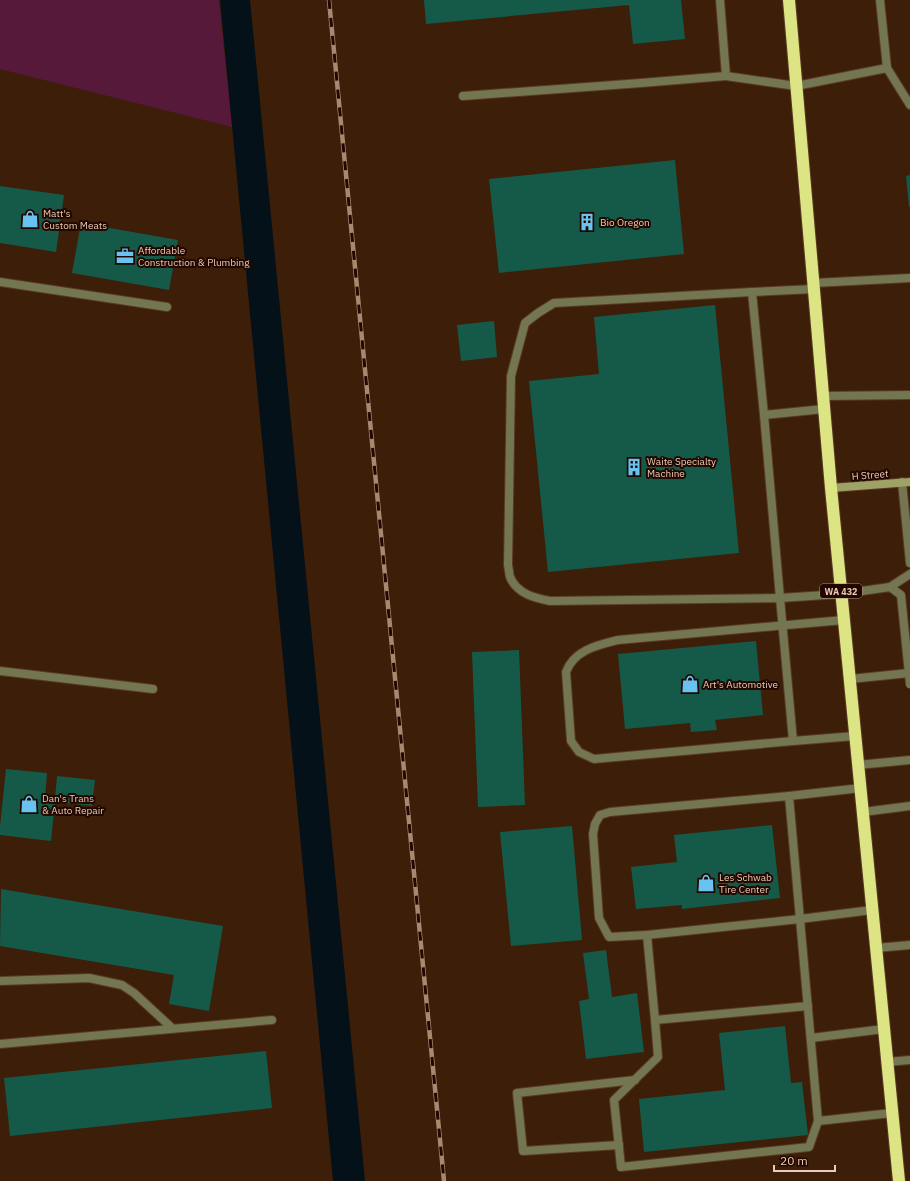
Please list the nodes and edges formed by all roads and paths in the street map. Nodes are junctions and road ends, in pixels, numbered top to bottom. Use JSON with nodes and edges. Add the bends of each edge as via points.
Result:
{"nodes":[{"id":1,"x":720,"y":0,"type":"edge"},
{"id":2,"x":789,"y":0,"type":"edge"},
{"id":3,"x":880,"y":0,"type":"edge"},
{"id":4,"x":887,"y":68,"type":"junction"},
{"id":5,"x":726,"y":76,"type":"junction"},
{"id":6,"x":796,"y":86,"type":"junction"},
{"id":7,"x":463,"y":96,"type":"dead end"},
{"id":8,"x":910,"y":105,"type":"edge"},
{"id":9,"x":910,"y":278,"type":"edge"},
{"id":10,"x":0,"y":282,"type":"edge"},
{"id":11,"x":814,"y":286,"type":"junction"},
{"id":12,"x":752,"y":292,"type":"junction"},
{"id":13,"x":167,"y":307,"type":"dead end"},
{"id":14,"x":910,"y":395,"type":"edge"},
{"id":15,"x":823,"y":396,"type":"junction"},
{"id":16,"x":824,"y":409,"type":"junction"},
{"id":17,"x":764,"y":415,"type":"junction"},
{"id":18,"x":906,"y":482,"type":"edge"},
{"id":19,"x":831,"y":488,"type":"junction"},
{"id":20,"x":910,"y":563,"type":"edge"},
{"id":21,"x":910,"y":574,"type":"edge"},
{"id":22,"x":890,"y":587,"type":"junction"},
{"id":23,"x":842,"y":594,"type":"junction"},
{"id":24,"x":780,"y":598,"type":"junction"},
{"id":25,"x":844,"y":620,"type":"junction"},
{"id":26,"x":782,"y":625,"type":"junction"},
{"id":27,"x":0,"y":671,"type":"edge"},
{"id":28,"x":909,"y":672,"type":"junction"},
{"id":29,"x":850,"y":679,"type":"junction"},
{"id":30,"x":910,"y":684,"type":"edge"},
{"id":31,"x":153,"y":689,"type":"dead end"},
{"id":32,"x":855,"y":736,"type":"junction"},
{"id":33,"x":792,"y":742,"type":"junction"},
{"id":34,"x":910,"y":760,"type":"edge"},
{"id":35,"x":858,"y":765,"type":"junction"},
{"id":36,"x":860,"y":788,"type":"junction"},
{"id":37,"x":789,"y":796,"type":"junction"},
{"id":38,"x":910,"y":806,"type":"edge"},
{"id":39,"x":863,"y":812,"type":"junction"},
{"id":40,"x":872,"y":910,"type":"junction"},
{"id":41,"x":800,"y":919,"type":"junction"},
{"id":42,"x":647,"y":935,"type":"junction"},
{"id":43,"x":910,"y":944,"type":"edge"},
{"id":44,"x":876,"y":948,"type":"junction"},
{"id":45,"x":0,"y":981,"type":"edge"},
{"id":46,"x":808,"y":1006,"type":"junction"},
{"id":47,"x":272,"y":1020,"type":"dead end"},
{"id":48,"x":655,"y":1020,"type":"junction"},
{"id":49,"x":172,"y":1028,"type":"junction"},
{"id":50,"x":884,"y":1030,"type":"junction"},
{"id":51,"x":811,"y":1038,"type":"junction"},
{"id":52,"x":0,"y":1044,"type":"edge"},
{"id":53,"x":910,"y":1060,"type":"edge"},
{"id":54,"x":887,"y":1062,"type":"junction"},
{"id":55,"x":635,"y":1080,"type":"junction"},
{"id":56,"x":892,"y":1113,"type":"junction"},
{"id":57,"x":818,"y":1121,"type":"junction"},
{"id":58,"x":619,"y":1145,"type":"junction"},
{"id":59,"x":899,"y":1181,"type":"edge"}],
"edges":[{"from":1,"to":5,"type":"lane"},
{"from":2,"to":6,"type":"highway","number":"WA 432"},
{"from":3,"to":4,"type":"lane"},
{"from":4,"to":6,"type":"lane"},
{"from":4,"to":8,"type":"lane"},
{"from":5,"to":6,"type":"lane"},
{"from":5,"to":7,"type":"lane"},
{"from":6,"to":11,"type":"highway","number":"WA 432"},
{"from":9,"to":11,"type":"lane"},
{"from":10,"to":13,"type":"lane"},
{"from":11,"to":12,"type":"lane"},
{"from":11,"to":15,"type":"highway","number":"WA 432"},
{"from":12,"to":17,"type":"lane"},
{"from":12,"to":24,"type":"lane","via":[[554,303],[525,323],[511,376],[508,565],[510,578],[518,588],[530,597],[550,601]]},
{"from":14,"to":15,"type":"lane"},
{"from":15,"to":16,"type":"highway","number":"WA 432"},
{"from":16,"to":17,"type":"lane"},
{"from":16,"to":19,"type":"highway","number":"WA 432"},
{"from":17,"to":24,"type":"lane"},
{"from":18,"to":19,"type":"street","name":"H Street"},
{"from":18,"to":20,"type":"lane"},
{"from":19,"to":23,"type":"highway","number":"WA 432"},
{"from":21,"to":22,"type":"lane"},
{"from":22,"to":23,"type":"lane"},
{"from":22,"to":28,"type":"lane","via":[[901,595]]},
{"from":23,"to":24,"type":"lane"},
{"from":23,"to":25,"type":"highway","number":"WA 432"},
{"from":24,"to":26,"type":"lane"},
{"from":25,"to":26,"type":"lane"},
{"from":25,"to":29,"type":"highway","number":"WA 432"},
{"from":26,"to":33,"type":"lane"},
{"from":26,"to":33,"type":"lane","via":[[618,640],[587,649],[576,657],[566,672],[571,740],[579,752],[594,759]]},
{"from":27,"to":31,"type":"lane"},
{"from":28,"to":29,"type":"lane"},
{"from":28,"to":30,"type":"lane"},
{"from":29,"to":32,"type":"highway","number":"WA 432"},
{"from":32,"to":33,"type":"lane"},
{"from":32,"to":35,"type":"highway","number":"WA 432"},
{"from":34,"to":35,"type":"lane"},
{"from":35,"to":36,"type":"highway","number":"WA 432"},
{"from":36,"to":37,"type":"lane"},
{"from":36,"to":39,"type":"highway","number":"WA 432"},
{"from":37,"to":41,"type":"lane"},
{"from":37,"to":42,"type":"lane","via":[[600,815],[593,834],[599,918],[609,937]]},
{"from":38,"to":39,"type":"lane"},
{"from":39,"to":40,"type":"highway","number":"WA 432"},
{"from":40,"to":41,"type":"lane"},
{"from":40,"to":44,"type":"highway","number":"WA 432"},
{"from":41,"to":42,"type":"lane"},
{"from":41,"to":46,"type":"lane"},
{"from":42,"to":48,"type":"lane"},
{"from":43,"to":44,"type":"lane"},
{"from":44,"to":50,"type":"highway","number":"WA 432"},
{"from":45,"to":49,"type":"lane","via":[[89,978],[122,985]]},
{"from":46,"to":48,"type":"lane"},
{"from":46,"to":51,"type":"lane"},
{"from":47,"to":49,"type":"lane"},
{"from":48,"to":55,"type":"lane","via":[[658,1057]]},
{"from":49,"to":52,"type":"lane"},
{"from":50,"to":51,"type":"lane"},
{"from":50,"to":54,"type":"highway","number":"WA 432"},
{"from":51,"to":57,"type":"lane"},
{"from":53,"to":54,"type":"lane"},
{"from":54,"to":56,"type":"highway","number":"WA 432"},
{"from":55,"to":58,"type":"lane","via":[[614,1100]]},
{"from":55,"to":58,"type":"lane","via":[[516,1093],[523,1151]]},
{"from":56,"to":57,"type":"lane"},
{"from":56,"to":59,"type":"highway","number":"WA 432"},
{"from":57,"to":58,"type":"lane","via":[[809,1146],[621,1167]]}]}
